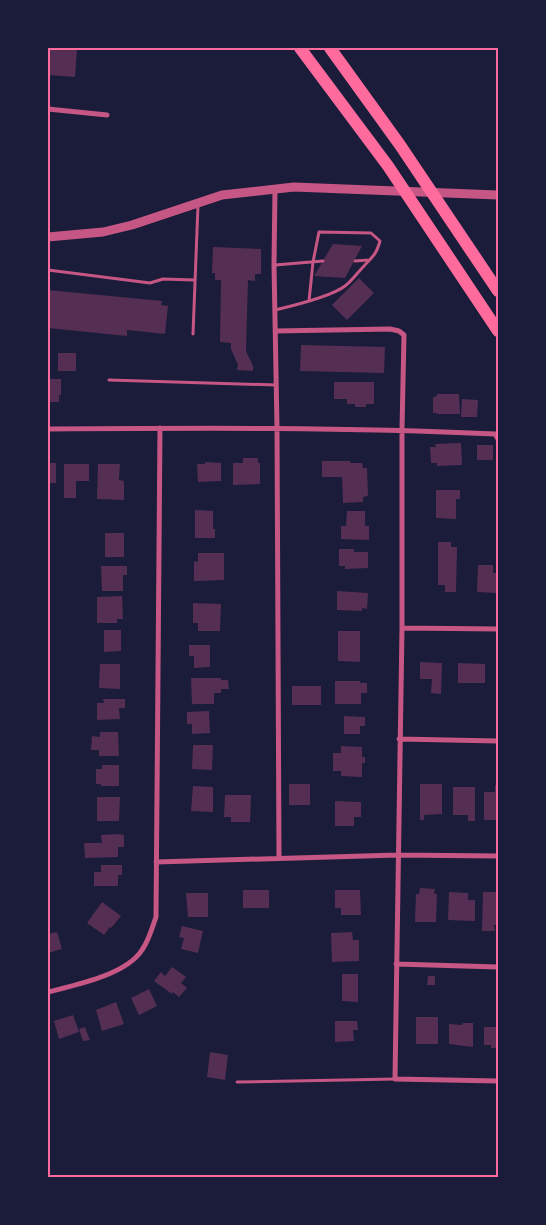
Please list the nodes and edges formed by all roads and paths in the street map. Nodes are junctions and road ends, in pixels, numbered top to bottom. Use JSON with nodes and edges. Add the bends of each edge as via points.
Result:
{"nodes":[{"id":1,"x":300,"y":48,"type":"edge"},
{"id":2,"x":330,"y":48,"type":"edge"},
{"id":3,"x":48,"y":109,"type":"edge"},
{"id":4,"x":107,"y":115,"type":"dead end"},
{"id":5,"x":275,"y":189,"type":"junction"},
{"id":6,"x":498,"y":194,"type":"edge"},
{"id":7,"x":198,"y":202,"type":"junction"},
{"id":8,"x":48,"y":236,"type":"edge"},
{"id":9,"x":370,"y":260,"type":"junction"},
{"id":10,"x":323,"y":261,"type":"dead end"},
{"id":11,"x":354,"y":261,"type":"dead end"},
{"id":12,"x":313,"y":262,"type":"junction"},
{"id":13,"x":274,"y":265,"type":"junction"},
{"id":14,"x":48,"y":270,"type":"edge"},
{"id":15,"x":194,"y":280,"type":"junction"},
{"id":16,"x":498,"y":291,"type":"edge"},
{"id":17,"x":309,"y":301,"type":"junction"},
{"id":18,"x":275,"y":310,"type":"junction"},
{"id":19,"x":275,"y":331,"type":"junction"},
{"id":20,"x":498,"y":331,"type":"edge"},
{"id":21,"x":192,"y":334,"type":"dead end"},
{"id":22,"x":109,"y":380,"type":"dead end"},
{"id":23,"x":276,"y":385,"type":"junction"},
{"id":24,"x":277,"y":427,"type":"junction"},
{"id":25,"x":160,"y":428,"type":"junction"},
{"id":26,"x":48,"y":429,"type":"edge"},
{"id":27,"x":402,"y":429,"type":"junction"},
{"id":28,"x":497,"y":437,"type":"edge"},
{"id":29,"x":402,"y":628,"type":"junction"},
{"id":30,"x":498,"y":629,"type":"edge"},
{"id":31,"x":399,"y":739,"type":"junction"},
{"id":32,"x":498,"y":741,"type":"edge"},
{"id":33,"x":397,"y":855,"type":"junction"},
{"id":34,"x":498,"y":856,"type":"edge"},
{"id":35,"x":279,"y":858,"type":"junction"},
{"id":36,"x":156,"y":862,"type":"junction"},
{"id":37,"x":396,"y":964,"type":"junction"},
{"id":38,"x":498,"y":967,"type":"edge"},
{"id":39,"x":48,"y":992,"type":"edge"},
{"id":40,"x":394,"y":1079,"type":"junction"},
{"id":41,"x":498,"y":1081,"type":"edge"},
{"id":42,"x":237,"y":1082,"type":"dead end"}],
"edges":[{"from":1,"to":20,"type":"highway","via":[[388,166]]},
{"from":2,"to":16,"type":"highway"},
{"from":3,"to":4,"type":"street"},
{"from":5,"to":6,"type":"street"},
{"from":5,"to":7,"type":"street","via":[[222,195]]},
{"from":5,"to":13,"type":"street"},
{"from":7,"to":8,"type":"street","via":[[103,232]]},
{"from":7,"to":15,"type":"lane"},
{"from":9,"to":11,"type":"lane"},
{"from":9,"to":12,"type":"lane","via":[[376,254],[380,241],[372,233],[319,232]]},
{"from":9,"to":17,"type":"lane","via":[[344,287]]},
{"from":10,"to":12,"type":"lane"},
{"from":12,"to":13,"type":"lane"},
{"from":12,"to":17,"type":"lane"},
{"from":13,"to":18,"type":"street"},
{"from":14,"to":15,"type":"lane","via":[[150,283],[163,279]]},
{"from":15,"to":21,"type":"lane"},
{"from":17,"to":18,"type":"lane"},
{"from":18,"to":19,"type":"street"},
{"from":19,"to":23,"type":"street"},
{"from":19,"to":27,"type":"street","via":[[399,331],[404,335]]},
{"from":22,"to":23,"type":"lane"},
{"from":23,"to":24,"type":"street"},
{"from":24,"to":25,"type":"street"},
{"from":24,"to":27,"type":"street"},
{"from":24,"to":35,"type":"street"},
{"from":25,"to":26,"type":"street"},
{"from":25,"to":36,"type":"street"},
{"from":27,"to":28,"type":"street"},
{"from":27,"to":29,"type":"street"},
{"from":29,"to":30,"type":"street"},
{"from":29,"to":31,"type":"street"},
{"from":31,"to":32,"type":"street"},
{"from":31,"to":33,"type":"street"},
{"from":33,"to":34,"type":"street"},
{"from":33,"to":35,"type":"street"},
{"from":33,"to":37,"type":"street"},
{"from":35,"to":36,"type":"street"},
{"from":36,"to":39,"type":"street","via":[[156,917],[142,951],[108,975]]},
{"from":37,"to":38,"type":"street"},
{"from":37,"to":40,"type":"street"},
{"from":40,"to":41,"type":"street"},
{"from":40,"to":42,"type":"lane"}]}
